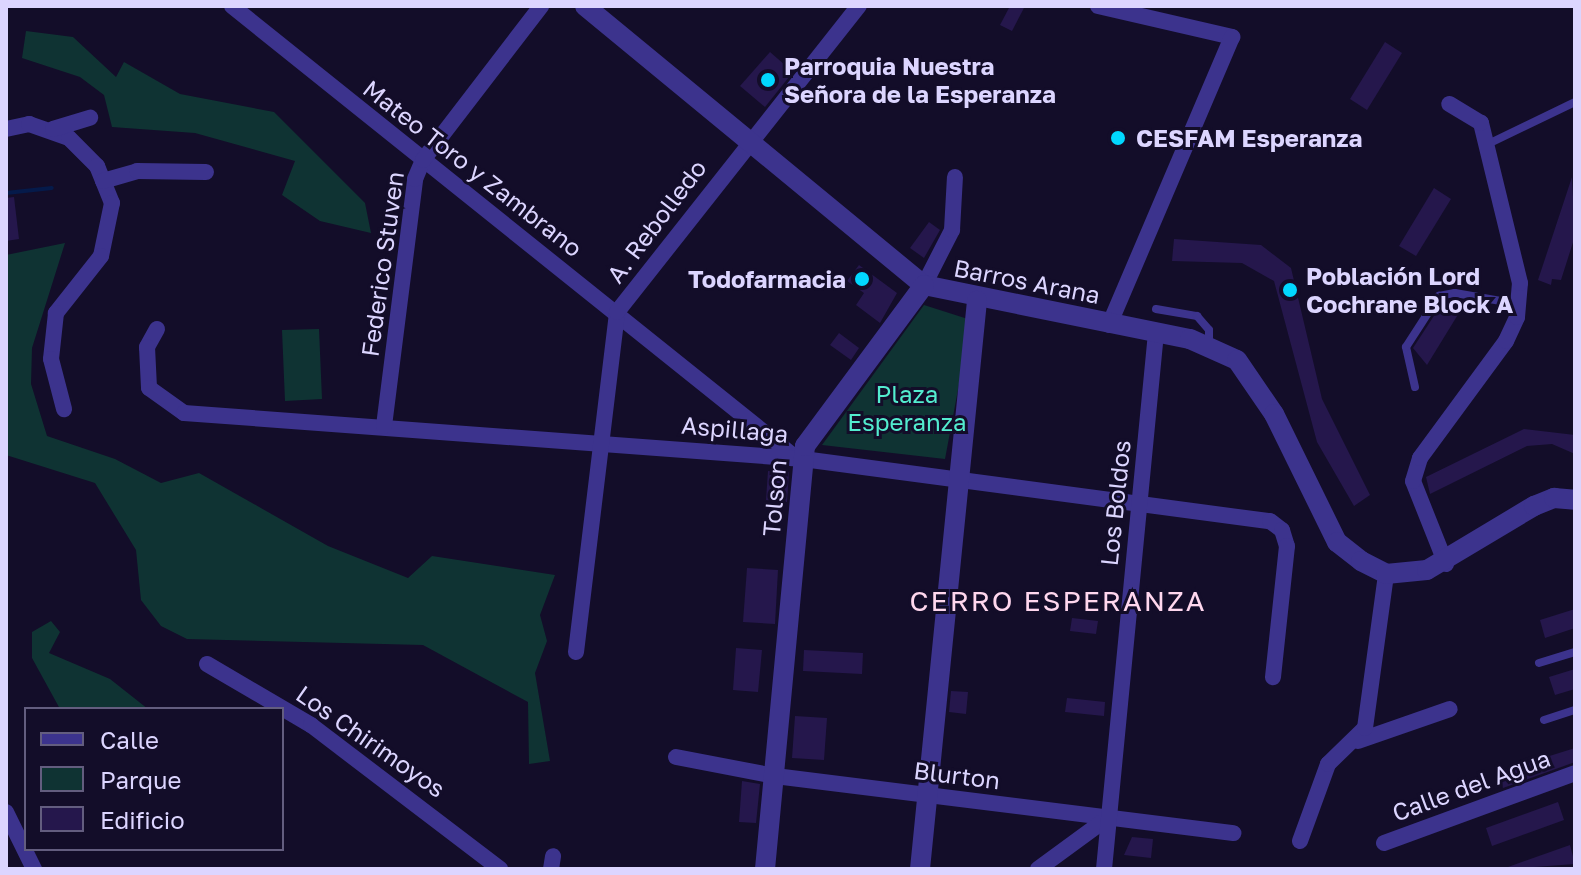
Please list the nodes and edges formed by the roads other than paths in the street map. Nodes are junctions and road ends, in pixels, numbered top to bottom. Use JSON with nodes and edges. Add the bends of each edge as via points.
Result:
{"nodes":[{"id":1,"x":232,"y":6,"type":"edge"},
{"id":2,"x":541,"y":6,"type":"edge"},
{"id":3,"x":585,"y":6,"type":"edge"},
{"id":4,"x":859,"y":6,"type":"edge"},
{"id":5,"x":1098,"y":6,"type":"edge"},
{"id":6,"x":1575,"y":102,"type":"edge"},
{"id":7,"x":1449,"y":104,"type":"dead end"},
{"id":8,"x":90,"y":118,"type":"dead end"},
{"id":9,"x":6,"y":129,"type":"edge"},
{"id":10,"x":53,"y":129,"type":"junction"},
{"id":11,"x":749,"y":138,"type":"junction"},
{"id":12,"x":1488,"y":144,"type":"junction"},
{"id":13,"x":423,"y":160,"type":"junction"},
{"id":14,"x":206,"y":172,"type":"dead end"},
{"id":15,"x":955,"y":177,"type":"dead end"},
{"id":16,"x":103,"y":181,"type":"junction"},
{"id":17,"x":924,"y":285,"type":"junction"},
{"id":18,"x":977,"y":301,"type":"junction"},
{"id":19,"x":1518,"y":304,"type":"junction"},
{"id":20,"x":1156,"y":309,"type":"dead end"},
{"id":21,"x":617,"y":312,"type":"junction"},
{"id":22,"x":1109,"y":325,"type":"junction"},
{"id":23,"x":157,"y":329,"type":"dead end"},
{"id":24,"x":1156,"y":333,"type":"junction"},
{"id":25,"x":1208,"y":344,"type":"junction"},
{"id":26,"x":1415,"y":387,"type":"dead end"},
{"id":27,"x":64,"y":409,"type":"dead end"},
{"id":28,"x":384,"y":426,"type":"junction"},
{"id":29,"x":601,"y":443,"type":"junction"},
{"id":30,"x":800,"y":459,"type":"junction"},
{"id":31,"x":959,"y":477,"type":"junction"},
{"id":32,"x":1139,"y":500,"type":"junction"},
{"id":33,"x":1575,"y":500,"type":"edge"},
{"id":34,"x":1446,"y":564,"type":"junction"},
{"id":35,"x":1386,"y":574,"type":"junction"},
{"id":36,"x":576,"y":652,"type":"dead end"},
{"id":37,"x":1575,"y":652,"type":"edge"},
{"id":38,"x":1539,"y":663,"type":"dead end"},
{"id":39,"x":207,"y":664,"type":"dead end"},
{"id":40,"x":1273,"y":677,"type":"dead end"},
{"id":41,"x":280,"y":707,"type":"edge"},
{"id":42,"x":284,"y":709,"type":"edge"},
{"id":43,"x":1450,"y":709,"type":"dead end"},
{"id":44,"x":1575,"y":710,"type":"edge"},
{"id":45,"x":1544,"y":720,"type":"dead end"},
{"id":46,"x":1358,"y":741,"type":"junction"},
{"id":47,"x":676,"y":757,"type":"dead end"},
{"id":48,"x":1575,"y":773,"type":"edge"},
{"id":49,"x":775,"y":776,"type":"junction"},
{"id":50,"x":926,"y":795,"type":"junction"},
{"id":51,"x":6,"y":812,"type":"edge"},
{"id":52,"x":1109,"y":817,"type":"junction"},
{"id":53,"x":1233,"y":833,"type":"dead end"},
{"id":54,"x":1300,"y":841,"type":"dead end"},
{"id":55,"x":1384,"y":843,"type":"dead end"},
{"id":56,"x":24,"y":849,"type":"edge"},
{"id":57,"x":25,"y":851,"type":"edge"},
{"id":58,"x":34,"y":869,"type":"edge"},
{"id":59,"x":500,"y":869,"type":"edge"},
{"id":60,"x":765,"y":869,"type":"edge"},
{"id":61,"x":920,"y":869,"type":"edge"},
{"id":62,"x":1038,"y":869,"type":"edge"},
{"id":63,"x":1104,"y":869,"type":"edge"}],
"edges":[{"from":1,"to":13,"type":"street","name":"Mateo Toro y Zambrano"},
{"from":2,"to":13,"type":"street","name":"Federico Stuven"},
{"from":3,"to":11,"type":"street","name":"Barros Arana"},
{"from":4,"to":11,"type":"street","name":"A. Rebolledo"},
{"from":5,"to":22,"type":"street","via":[[1232,37]]},
{"from":6,"to":12,"type":"lane"},
{"from":7,"to":12,"type":"street","via":[[1481,123]]},
{"from":8,"to":10,"type":"street"},
{"from":9,"to":10,"type":"street","via":[[29,124]]},
{"from":10,"to":16,"type":"street","via":[[87,153]]},
{"from":11,"to":17,"type":"street","name":"Barros Arana"},
{"from":11,"to":21,"type":"street","name":"A. Rebolledo"},
{"from":12,"to":19,"type":"street","via":[[1520,283]]},
{"from":13,"to":21,"type":"street","name":"Mateo Toro y Zambrano"},
{"from":13,"to":28,"type":"street","name":"Federico Stuven","via":[[411,196]]},
{"from":14,"to":16,"type":"street","via":[[137,171]]},
{"from":15,"to":17,"type":"street","name":"Tolson","via":[[952,230]]},
{"from":16,"to":27,"type":"street","via":[[112,203],[108,240],[66,295],[52,333],[51,359]]},
{"from":17,"to":18,"type":"street","name":"Barros Arana"},
{"from":17,"to":30,"type":"street","name":"Tolson","via":[[808,438]]},
{"from":18,"to":22,"type":"street","name":"Barros Arana"},
{"from":18,"to":31,"type":"street"},
{"from":19,"to":26,"type":"lane","via":[[1455,293],[1439,296],[1406,347]]},
{"from":19,"to":34,"type":"street","via":[[1506,341],[1420,458],[1413,481]]},
{"from":20,"to":25,"type":"lane","via":[[1197,316],[1209,330]]},
{"from":21,"to":29,"type":"street","name":"A. Rebolledo"},
{"from":21,"to":30,"type":"street","name":"Mateo Toro y Zambrano"},
{"from":22,"to":24,"type":"street","name":"Barros Arana"},
{"from":23,"to":28,"type":"street","name":"Aspillaga","via":[[147,347],[149,388],[184,413]]},
{"from":24,"to":25,"type":"street","name":"Barros Arana"},
{"from":24,"to":32,"type":"street","name":"Los Boldos"},
{"from":25,"to":35,"type":"street","name":"Barros Arana","via":[[1249,372],[1337,542]]},
{"from":28,"to":29,"type":"street","name":"Aspillaga"},
{"from":29,"to":30,"type":"street","name":"Aspillaga"},
{"from":29,"to":36,"type":"street","name":"A. Rebolledo"},
{"from":30,"to":31,"type":"street","name":"Aspillaga"},
{"from":30,"to":49,"type":"street","name":"Tolson"},
{"from":31,"to":32,"type":"street","name":"Aspillaga"},
{"from":31,"to":50,"type":"street"},
{"from":32,"to":40,"type":"street","name":"Aspillaga","via":[[1270,521],[1282,530],[1287,546]]},
{"from":32,"to":52,"type":"street","name":"Los Boldos"},
{"from":33,"to":34,"type":"street","via":[[1534,506]]},
{"from":34,"to":35,"type":"street"},
{"from":35,"to":46,"type":"street","via":[[1365,728]]},
{"from":37,"to":38,"type":"lane"},
{"from":39,"to":41,"type":"street","name":"Los Chirimoyos"},
{"from":42,"to":59,"type":"street","name":"Los Chirimoyos"},
{"from":43,"to":46,"type":"street"},
{"from":44,"to":45,"type":"lane"},
{"from":46,"to":54,"type":"street","via":[[1328,764]]},
{"from":47,"to":49,"type":"street","name":"Blurton"},
{"from":48,"to":55,"type":"street","name":"Calle del Agua"},
{"from":49,"to":50,"type":"street","name":"Blurton"},
{"from":49,"to":60,"type":"street","name":"Tolson"},
{"from":50,"to":52,"type":"street","name":"Blurton"},
{"from":50,"to":61,"type":"street"},
{"from":51,"to":56,"type":"street"},
{"from":52,"to":53,"type":"street","name":"Blurton"},
{"from":52,"to":62,"type":"street"},
{"from":52,"to":63,"type":"street","name":"Los Boldos"},
{"from":57,"to":58,"type":"street"}]}
